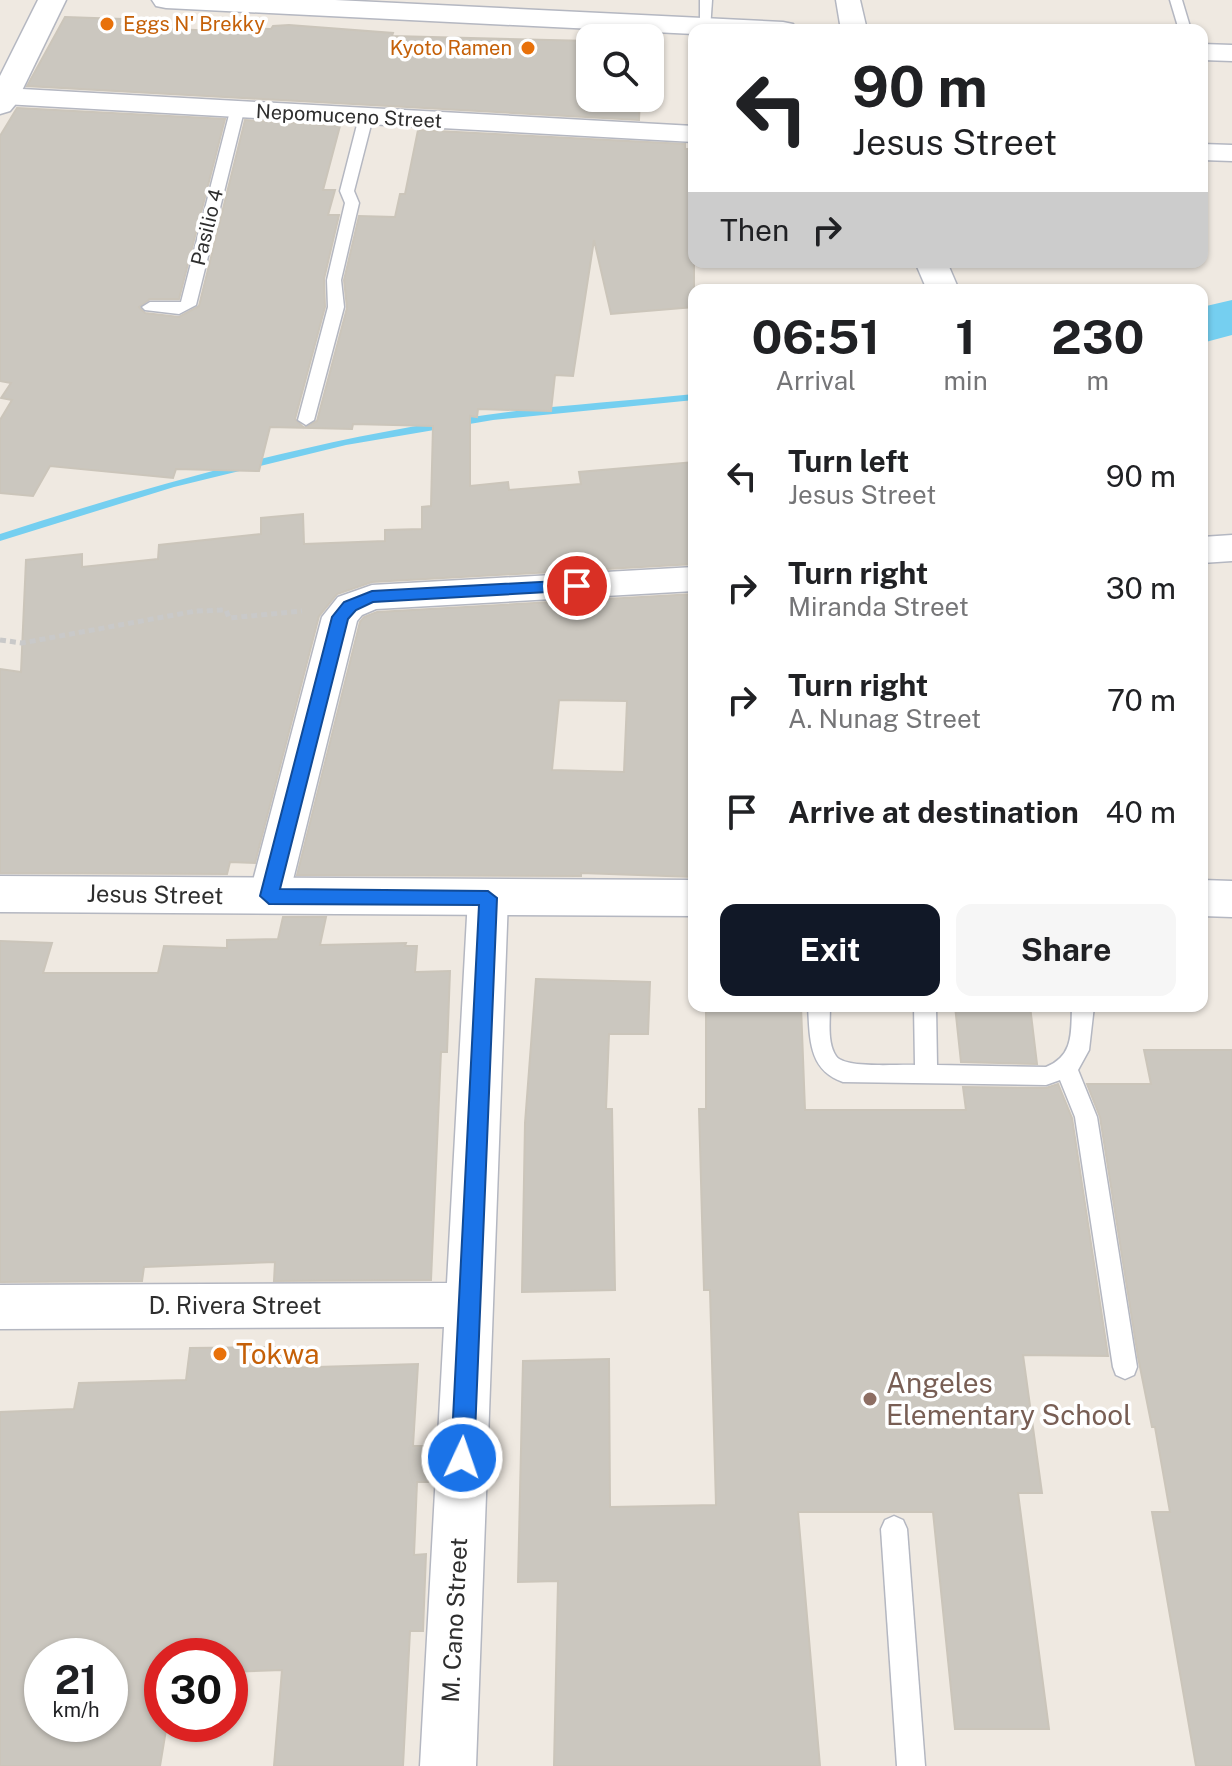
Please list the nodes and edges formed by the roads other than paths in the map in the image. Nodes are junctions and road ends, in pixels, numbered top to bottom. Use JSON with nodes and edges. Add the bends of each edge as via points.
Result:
{"nodes":[{"id":1,"x":52,"y":0,"type":"edge"},
{"id":2,"x":166,"y":0,"type":"edge"},
{"id":3,"x":848,"y":0,"type":"edge"},
{"id":4,"x":1176,"y":0,"type":"edge"},
{"id":5,"x":710,"y":7,"type":"edge"},
{"id":6,"x":764,"y":24,"type":"edge"},
{"id":7,"x":853,"y":24,"type":"edge"},
{"id":8,"x":1183,"y":24,"type":"edge"},
{"id":9,"x":1208,"y":52,"type":"edge"},
{"id":10,"x":1232,"y":53,"type":"edge"},
{"id":11,"x":2,"y":100,"type":"edge"},
{"id":12,"x":237,"y":111,"type":"junction"},
{"id":13,"x":366,"y":117,"type":"junction"},
{"id":14,"x":688,"y":134,"type":"edge"},
{"id":15,"x":1208,"y":152,"type":"edge"},
{"id":16,"x":1232,"y":153,"type":"edge"},
{"id":17,"x":150,"y":307,"type":"dead end"},
{"id":18,"x":306,"y":420,"type":"dead end"},
{"id":19,"x":1232,"y":548,"type":"edge"},
{"id":20,"x":1208,"y":550,"type":"edge"},
{"id":21,"x":688,"y":579,"type":"edge"},
{"id":22,"x":0,"y":894,"type":"edge"},
{"id":23,"x":269,"y":896,"type":"junction"},
{"id":24,"x":488,"y":898,"type":"junction"},
{"id":25,"x":688,"y":898,"type":"edge"},
{"id":26,"x":1208,"y":898,"type":"edge"},
{"id":27,"x":1232,"y":899,"type":"edge"},
{"id":28,"x":819,"y":1012,"type":"edge"},
{"id":29,"x":925,"y":1012,"type":"edge"},
{"id":30,"x":1083,"y":1012,"type":"edge"},
{"id":31,"x":1067,"y":1070,"type":"junction"},
{"id":32,"x":926,"y":1075,"type":"junction"},
{"id":33,"x":469,"y":1305,"type":"junction"},
{"id":34,"x":0,"y":1307,"type":"edge"},
{"id":35,"x":1125,"y":1367,"type":"dead end"},
{"id":36,"x":894,"y":1529,"type":"dead end"},
{"id":37,"x":448,"y":1766,"type":"edge"},
{"id":38,"x":911,"y":1766,"type":"edge"}],
"edges":[{"from":1,"to":11,"type":"main road"},
{"from":2,"to":5,"type":"main road"},
{"from":3,"to":7,"type":"street"},
{"from":4,"to":8,"type":"lane"},
{"from":5,"to":6,"type":"main road"},
{"from":9,"to":10,"type":"main road"},
{"from":11,"to":12,"type":"street","name":"Nepomuceno Street"},
{"from":12,"to":13,"type":"street","name":"Nepomuceno Street"},
{"from":12,"to":17,"type":"lane","name":"Pasilio 4","via":[[188,305]]},
{"from":13,"to":14,"type":"street","name":"Nepomuceno Street"},
{"from":13,"to":18,"type":"lane","via":[[347,191],[352,203],[334,280],[336,307]]},
{"from":15,"to":16,"type":"street"},
{"from":19,"to":20,"type":"main road"},
{"from":21,"to":23,"type":"street","via":[[372,597],[350,606],[340,617]]},
{"from":22,"to":23,"type":"main road","name":"Jesus Street"},
{"from":23,"to":24,"type":"main road","name":"Jesus Street"},
{"from":24,"to":25,"type":"main road","name":"Jesus Street"},
{"from":24,"to":33,"type":"street","name":"M. Cano Street"},
{"from":26,"to":27,"type":"main road"},
{"from":28,"to":32,"type":"lane","via":[[823,1059],[830,1069]]},
{"from":29,"to":32,"type":"lane"},
{"from":30,"to":31,"type":"lane","via":[[1080,1052]]},
{"from":31,"to":32,"type":"lane","via":[[1046,1076]]},
{"from":31,"to":35,"type":"lane","via":[[1086,1117]]},
{"from":33,"to":34,"type":"street","name":"D. Rivera Street"},
{"from":33,"to":37,"type":"street","name":"M. Cano Street"},
{"from":36,"to":38,"type":"lane"}]}
